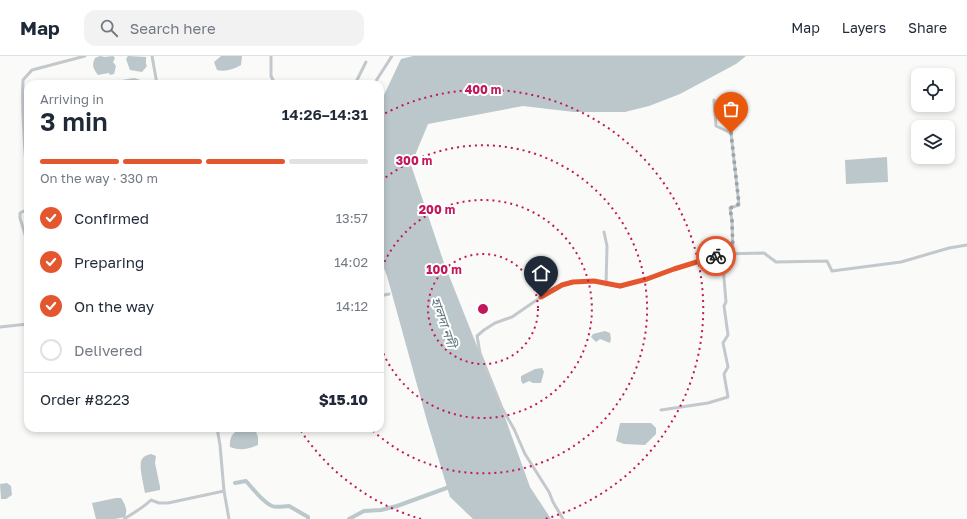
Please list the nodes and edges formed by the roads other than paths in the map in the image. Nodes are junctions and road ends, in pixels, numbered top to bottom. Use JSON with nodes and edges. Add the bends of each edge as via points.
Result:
{"nodes":[{"id":1,"x":85,"y":56,"type":"edge"},
{"id":2,"x":152,"y":56,"type":"edge"},
{"id":3,"x":271,"y":56,"type":"edge"},
{"id":4,"x":392,"y":56,"type":"edge"},
{"id":5,"x":366,"y":62,"type":"dead end"},
{"id":6,"x":156,"y":80,"type":"edge"},
{"id":7,"x":273,"y":80,"type":"edge"},
{"id":8,"x":357,"y":80,"type":"edge"},
{"id":9,"x":377,"y":80,"type":"edge"},
{"id":10,"x":714,"y":100,"type":"dead end"},
{"id":11,"x":24,"y":132,"type":"edge"},
{"id":12,"x":24,"y":211,"type":"edge"},
{"id":13,"x":24,"y":231,"type":"edge"},
{"id":14,"x":604,"y":232,"type":"dead end"},
{"id":15,"x":967,"y":245,"type":"edge"},
{"id":16,"x":722,"y":254,"type":"junction"},
{"id":17,"x":733,"y":254,"type":"junction"},
{"id":18,"x":606,"y":285,"type":"junction"},
{"id":19,"x":389,"y":294,"type":"dead end"},
{"id":20,"x":384,"y":295,"type":"edge"},
{"id":21,"x":24,"y":324,"type":"edge"},
{"id":22,"x":0,"y":327,"type":"edge"},
{"id":23,"x":661,"y":410,"type":"dead end"},
{"id":24,"x":218,"y":432,"type":"edge"},
{"id":25,"x":224,"y":491,"type":"junction"},
{"id":26,"x":124,"y":519,"type":"edge"},
{"id":27,"x":229,"y":519,"type":"edge"},
{"id":28,"x":563,"y":519,"type":"edge"}],
"edges":[{"from":1,"to":11,"type":"street","via":[[32,70],[23,80]]},
{"from":2,"to":6,"type":"street"},
{"from":3,"to":7,"type":"street"},
{"from":4,"to":9,"type":"street"},
{"from":5,"to":8,"type":"street"},
{"from":10,"to":17,"type":"street","via":[[716,126],[731,133],[739,204],[730,208]]},
{"from":12,"to":13,"type":"street","via":[[20,213],[20,218]]},
{"from":14,"to":18,"type":"street","via":[[608,246]]},
{"from":15,"to":17,"type":"street","via":[[901,262],[832,271],[827,261],[776,262],[764,253]]},
{"from":16,"to":17,"type":"street"},
{"from":16,"to":18,"type":"street","via":[[634,283]]},
{"from":16,"to":23,"type":"street","via":[[728,335],[723,343],[728,367],[724,374],[728,397],[708,403]]},
{"from":18,"to":28,"type":"street","via":[[594,281],[562,285],[477,336],[480,353],[502,408]]},
{"from":19,"to":20,"type":"street"},
{"from":21,"to":22,"type":"street"},
{"from":24,"to":25,"type":"street"},
{"from":25,"to":26,"type":"street","via":[[168,503],[151,500]]},
{"from":25,"to":27,"type":"street"}]}
